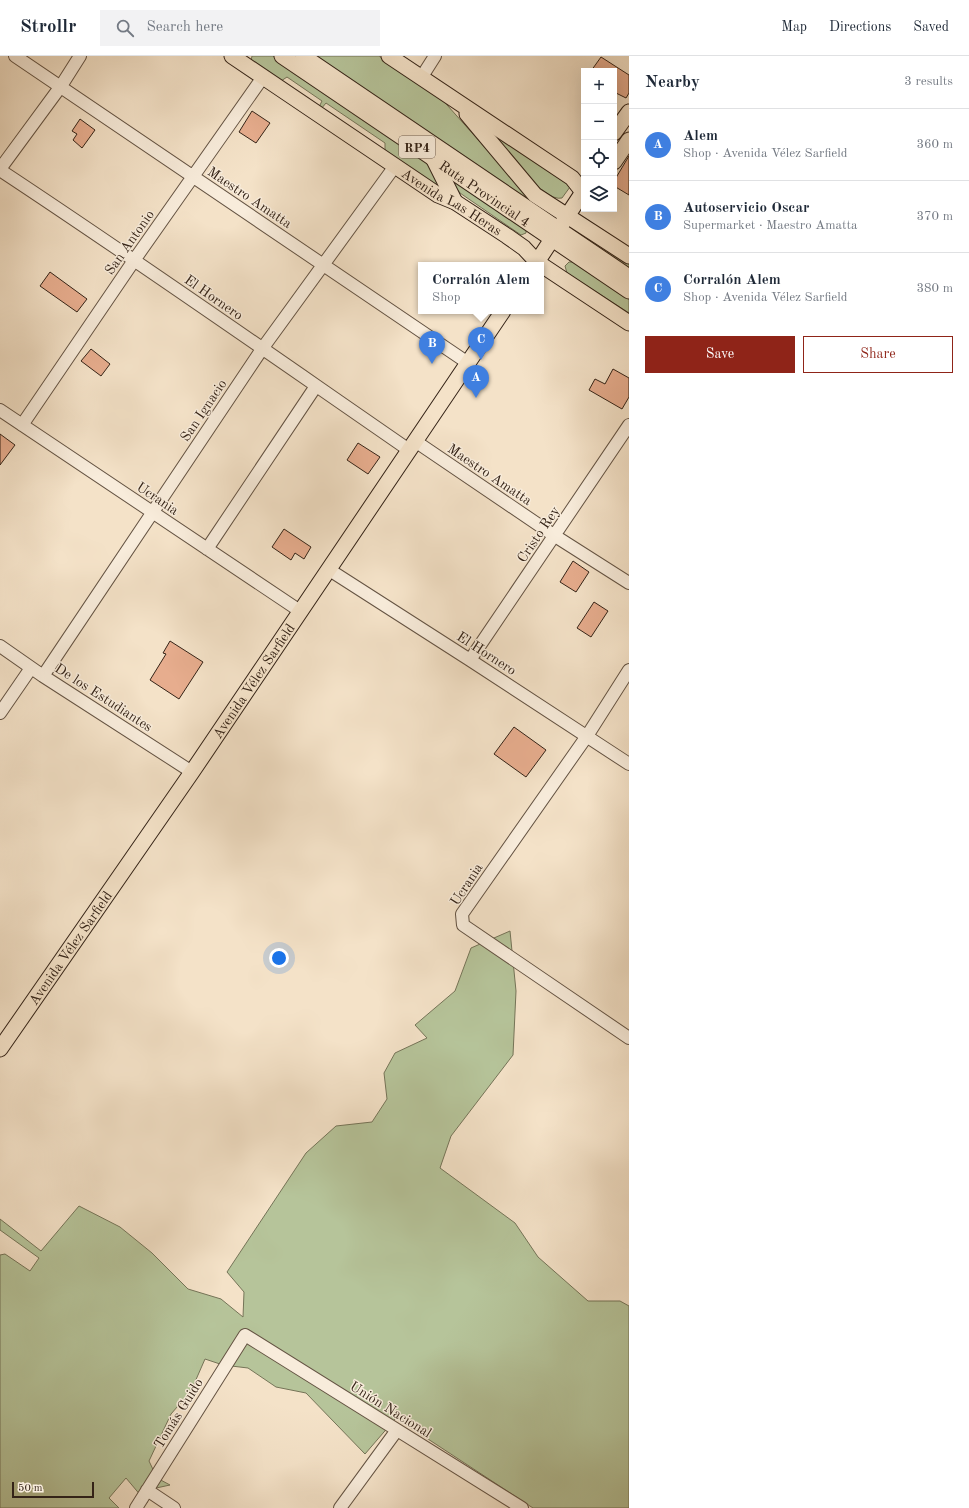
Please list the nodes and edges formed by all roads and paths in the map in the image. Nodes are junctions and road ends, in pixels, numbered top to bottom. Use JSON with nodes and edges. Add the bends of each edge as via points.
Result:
{"nodes":[{"id":1,"x":15,"y":56,"type":"edge"},
{"id":2,"x":80,"y":56,"type":"edge"},
{"id":3,"x":232,"y":56,"type":"edge"},
{"id":4,"x":282,"y":56,"type":"edge"},
{"id":5,"x":303,"y":56,"type":"edge"},
{"id":6,"x":389,"y":56,"type":"edge"},
{"id":7,"x":436,"y":56,"type":"edge"},
{"id":8,"x":263,"y":76,"type":"junction"},
{"id":9,"x":421,"y":78,"type":"junction"},
{"id":10,"x":62,"y":86,"type":"junction"},
{"id":11,"x":459,"y":103,"type":"junction"},
{"id":12,"x":629,"y":112,"type":"edge"},
{"id":13,"x":617,"y":129,"type":"edge"},
{"id":14,"x":629,"y":140,"type":"edge"},
{"id":15,"x":432,"y":158,"type":"junction"},
{"id":16,"x":617,"y":158,"type":"edge"},
{"id":17,"x":395,"y":166,"type":"junction"},
{"id":18,"x":0,"y":170,"type":"edge"},
{"id":19,"x":193,"y":177,"type":"junction"},
{"id":20,"x":581,"y":187,"type":"edge"},
{"id":21,"x":581,"y":195,"type":"edge"},
{"id":22,"x":455,"y":202,"type":"junction"},
{"id":23,"x":568,"y":215,"type":"junction"},
{"id":24,"x":555,"y":234,"type":"junction"},
{"id":25,"x":629,"y":256,"type":"edge"},
{"id":26,"x":135,"y":259,"type":"junction"},
{"id":27,"x":535,"y":262,"type":"edge"},
{"id":28,"x":537,"y":262,"type":"edge"},
{"id":29,"x":324,"y":265,"type":"junction"},
{"id":30,"x":544,"y":268,"type":"edge"},
{"id":31,"x":629,"y":277,"type":"edge"},
{"id":32,"x":629,"y":291,"type":"edge"},
{"id":33,"x":501,"y":314,"type":"edge"},
{"id":34,"x":629,"y":323,"type":"edge"},
{"id":35,"x":262,"y":349,"type":"junction"},
{"id":36,"x":468,"y":363,"type":"junction"},
{"id":37,"x":316,"y":386,"type":"junction"},
{"id":38,"x":0,"y":410,"type":"edge"},
{"id":39,"x":22,"y":425,"type":"junction"},
{"id":40,"x":629,"y":425,"type":"edge"},
{"id":41,"x":412,"y":445,"type":"junction"},
{"id":42,"x":152,"y":511,"type":"junction"},
{"id":43,"x":555,"y":536,"type":"junction"},
{"id":44,"x":207,"y":549,"type":"junction"},
{"id":45,"x":328,"y":569,"type":"junction"},
{"id":46,"x":629,"y":584,"type":"edge"},
{"id":47,"x":300,"y":611,"type":"junction"},
{"id":48,"x":0,"y":646,"type":"edge"},
{"id":49,"x":470,"y":660,"type":"junction"},
{"id":50,"x":31,"y":668,"type":"junction"},
{"id":51,"x":629,"y":670,"type":"edge"},
{"id":52,"x":43,"y":676,"type":"junction"},
{"id":53,"x":0,"y":713,"type":"edge"},
{"id":54,"x":587,"y":736,"type":"junction"},
{"id":55,"x":629,"y":764,"type":"edge"},
{"id":56,"x":192,"y":772,"type":"junction"},
{"id":57,"x":629,"y":1038,"type":"edge"},
{"id":58,"x":0,"y":1049,"type":"edge"},
{"id":59,"x":245,"y":1335,"type":"joint"},
{"id":60,"x":397,"y":1430,"type":"junction"},
{"id":61,"x":147,"y":1490,"type":"junction"},
{"id":62,"x":136,"y":1508,"type":"edge"},
{"id":63,"x":174,"y":1508,"type":"edge"},
{"id":64,"x":340,"y":1508,"type":"edge"},
{"id":65,"x":522,"y":1508,"type":"edge"}],
"edges":[{"from":1,"to":10,"type":"street","name":"Maestro Amatta"},
{"from":2,"to":10,"type":"street"},
{"from":3,"to":8,"type":"main road","name":"Avenida Las Heras","number":"RP4"},
{"from":4,"to":15,"type":"main road","name":"Ruta Provincial 4","number":"RP4"},
{"from":5,"to":24,"type":"main road","name":"Ruta Provincial 4","number":"RP4"},
{"from":6,"to":9,"type":"main road"},
{"from":7,"to":9,"type":"street"},
{"from":8,"to":17,"type":"main road","name":"Avenida Las Heras","number":"RP4"},
{"from":8,"to":19,"type":"street","name":"San Antonio"},
{"from":9,"to":11,"type":"main road"},
{"from":10,"to":18,"type":"street"},
{"from":10,"to":19,"type":"street","name":"Maestro Amatta"},
{"from":11,"to":20,"type":"main road","via":[[572,178]]},
{"from":11,"to":23,"type":"main road","via":[[536,195]]},
{"from":12,"to":13,"type":"main road"},
{"from":14,"to":16,"type":"main road"},
{"from":15,"to":22,"type":"main road"},
{"from":15,"to":24,"type":"main road","name":"Ruta Provincial 4","number":"RP4"},
{"from":17,"to":22,"type":"main road","name":"Avenida Las Heras","number":"RP4","via":[[438,195]]},
{"from":17,"to":29,"type":"street","name":"San Ignacio"},
{"from":18,"to":26,"type":"street","name":"El Hornero"},
{"from":19,"to":26,"type":"street","name":"San Antonio"},
{"from":19,"to":29,"type":"street","name":"Maestro Amatta"},
{"from":21,"to":23,"type":"main road"},
{"from":22,"to":27,"type":"main road","name":"Avenida Las Heras","number":"RP4","via":[[524,248]]},
{"from":23,"to":24,"type":"main road"},
{"from":23,"to":25,"type":"main road"},
{"from":24,"to":28,"type":"main road"},
{"from":24,"to":31,"type":"main road","name":"Ruta Provincial 4","number":"RP4"},
{"from":24,"to":32,"type":"main road","name":"Ruta Provincial 4","number":"RP4"},
{"from":26,"to":35,"type":"street","name":"El Hornero"},
{"from":26,"to":39,"type":"street","name":"San Antonio"},
{"from":29,"to":35,"type":"street","name":"San Ignacio"},
{"from":29,"to":36,"type":"street","name":"Maestro Amatta"},
{"from":30,"to":34,"type":"main road","name":"Avenida Las Heras"},
{"from":33,"to":36,"type":"main road","name":"Avenida Vélez Sarfield"},
{"from":35,"to":37,"type":"street","name":"El Hornero"},
{"from":35,"to":42,"type":"street","name":"San Ignacio"},
{"from":36,"to":41,"type":"main road","name":"Avenida Vélez Sarfield"},
{"from":37,"to":41,"type":"street","name":"El Hornero"},
{"from":37,"to":44,"type":"street"},
{"from":38,"to":39,"type":"street","name":"Ucrania"},
{"from":39,"to":42,"type":"street","name":"Ucrania"},
{"from":40,"to":43,"type":"street","name":"Cristo Rey"},
{"from":41,"to":43,"type":"street","name":"Maestro Amatta"},
{"from":41,"to":45,"type":"main road","name":"Avenida Vélez Sarfield"},
{"from":42,"to":44,"type":"street","name":"Ucrania"},
{"from":42,"to":52,"type":"street","name":"San Ignacio"},
{"from":43,"to":46,"type":"street","name":"Maestro Amatta"},
{"from":43,"to":49,"type":"street","name":"Cristo Rey"},
{"from":44,"to":47,"type":"street","name":"Ucrania"},
{"from":45,"to":47,"type":"main road","name":"Avenida Vélez Sarfield"},
{"from":45,"to":49,"type":"street","name":"El Hornero"},
{"from":47,"to":56,"type":"main road","name":"Avenida Vélez Sarfield"},
{"from":48,"to":50,"type":"street","name":"De los Estudiantes"},
{"from":49,"to":54,"type":"street","name":"El Hornero"},
{"from":50,"to":52,"type":"street","name":"De los Estudiantes"},
{"from":50,"to":53,"type":"street"},
{"from":51,"to":54,"type":"street"},
{"from":52,"to":56,"type":"street","name":"De los Estudiantes"},
{"from":54,"to":55,"type":"street","name":"El Hornero"},
{"from":54,"to":57,"type":"street","name":"Ucrania","via":[[462,914],[463,925]]},
{"from":56,"to":58,"type":"main road","name":"Avenida Vélez Sarfield"},
{"from":59,"to":60,"type":"street","name":"Unión Nacional"},
{"from":59,"to":61,"type":"street","name":"Tomás Guido"},
{"from":60,"to":64,"type":"street"},
{"from":60,"to":65,"type":"street","name":"Unión Nacional"},
{"from":61,"to":62,"type":"street","name":"Tomás Guido"},
{"from":61,"to":63,"type":"street"}]}
